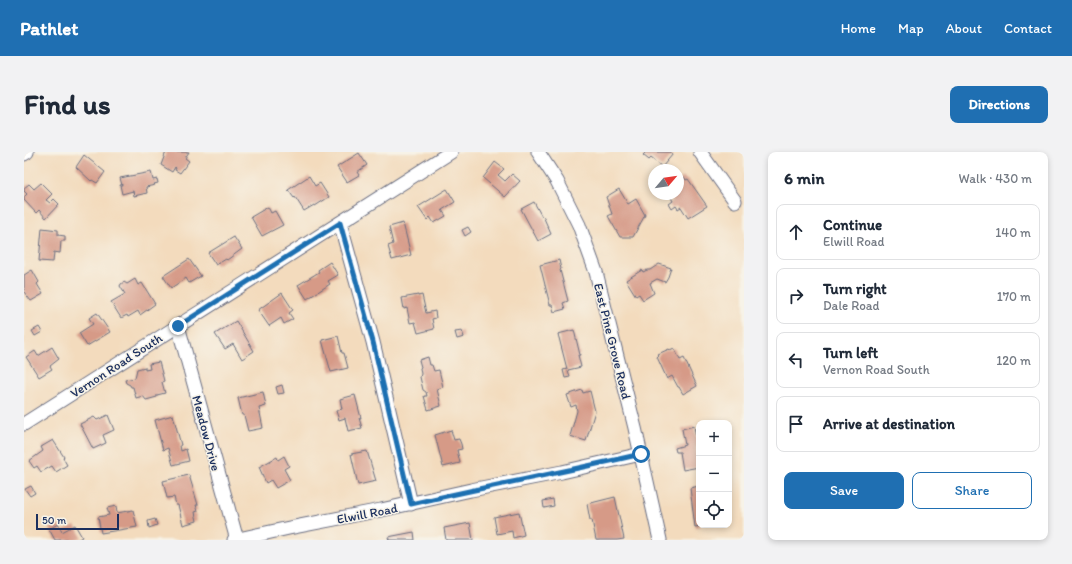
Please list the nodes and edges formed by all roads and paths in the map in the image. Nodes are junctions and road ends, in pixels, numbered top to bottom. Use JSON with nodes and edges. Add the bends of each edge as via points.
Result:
{"nodes":[{"id":1,"x":27,"y":152,"type":"edge"},
{"id":2,"x":451,"y":152,"type":"edge"},
{"id":3,"x":538,"y":152,"type":"edge"},
{"id":4,"x":700,"y":152,"type":"edge"},
{"id":5,"x":24,"y":154,"type":"edge"},
{"id":6,"x":735,"y":202,"type":"dead end"},
{"id":7,"x":340,"y":223,"type":"junction"},
{"id":8,"x":178,"y":326,"type":"junction"},
{"id":9,"x":24,"y":424,"type":"edge"},
{"id":10,"x":641,"y":454,"type":"junction"},
{"id":11,"x":411,"y":504,"type":"junction"},
{"id":12,"x":236,"y":540,"type":"edge"},
{"id":13,"x":660,"y":540,"type":"edge"}],
"edges":[{"from":1,"to":5,"type":"street"},
{"from":2,"to":7,"type":"street","name":"Vernon Road South"},
{"from":3,"to":10,"type":"street","name":"East Pine Grove Road","via":[[558,181],[579,225],[596,272]]},
{"from":4,"to":6,"type":"street"},
{"from":7,"to":8,"type":"street","name":"Vernon Road South"},
{"from":7,"to":11,"type":"street","via":[[373,342]]},
{"from":8,"to":9,"type":"street","name":"Vernon Road South"},
{"from":8,"to":12,"type":"street","name":"Meadow Drive"},
{"from":10,"to":11,"type":"street","name":"Elwill Road"},
{"from":10,"to":13,"type":"street","name":"East Pine Grove Road"},
{"from":11,"to":12,"type":"street","name":"Elwill Road"}]}
